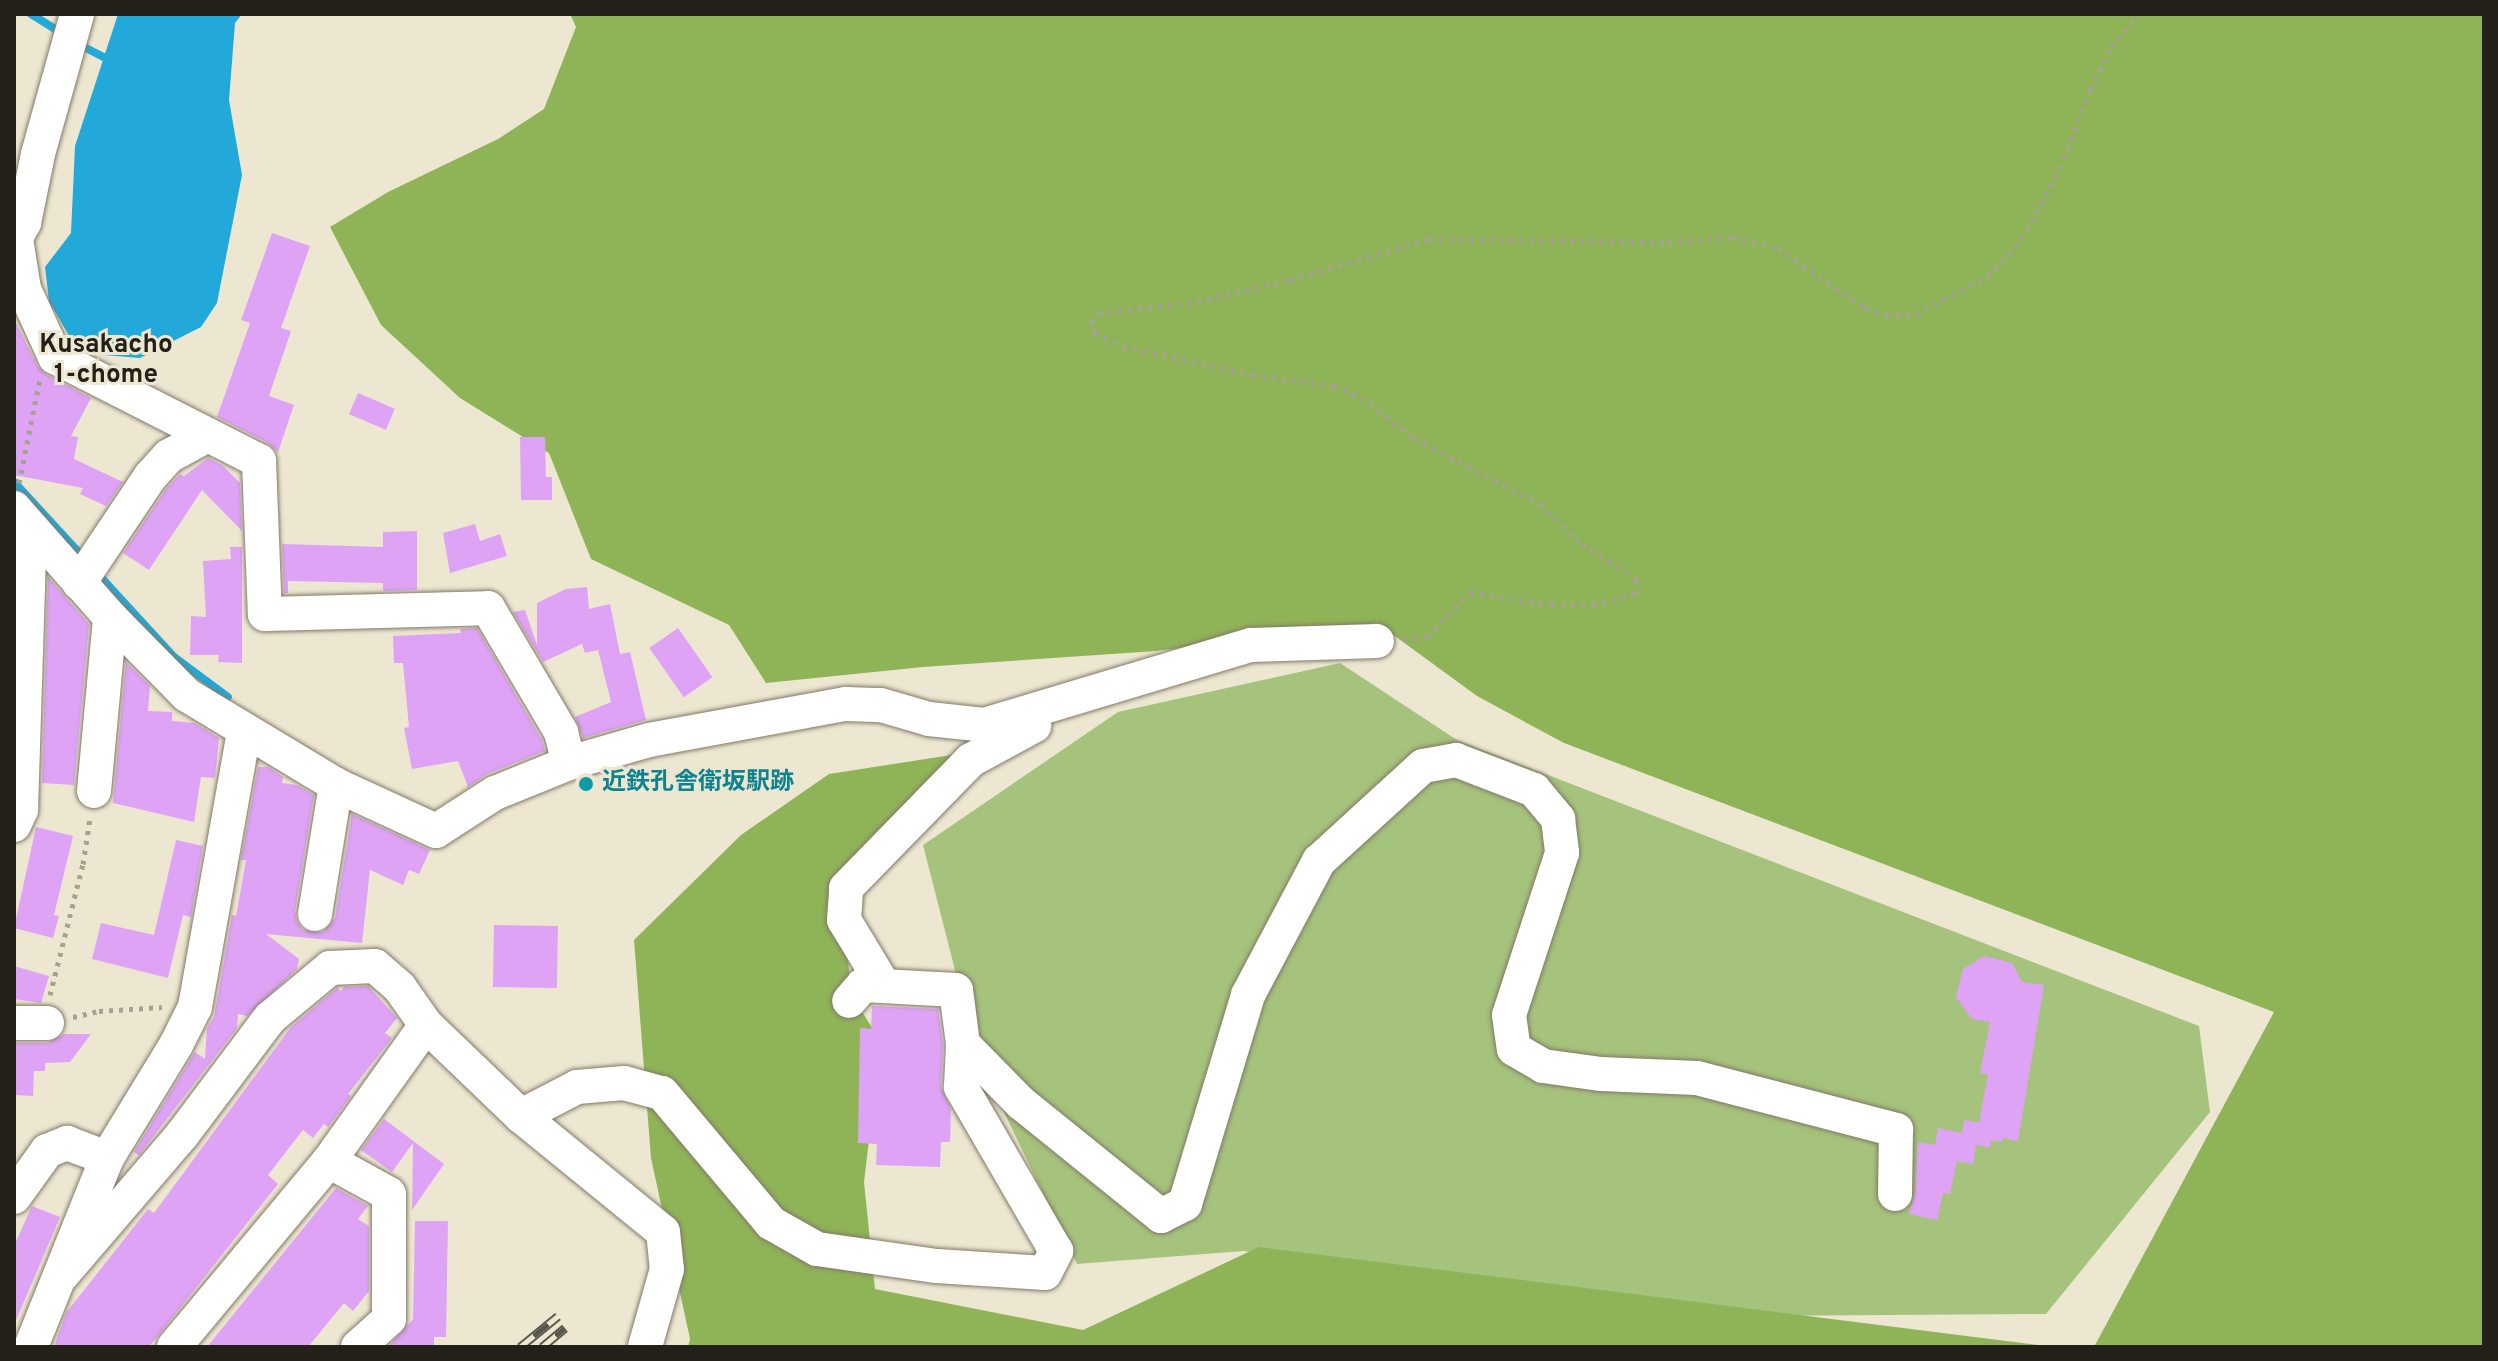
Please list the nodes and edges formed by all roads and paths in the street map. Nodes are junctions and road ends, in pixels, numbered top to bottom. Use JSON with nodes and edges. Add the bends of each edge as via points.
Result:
{"nodes":[{"id":1,"x":2139,"y":14,"type":"edge"},
{"id":2,"x":72,"y":30,"type":"edge"},
{"id":3,"x":15,"y":240,"type":"edge"},
{"id":4,"x":48,"y":343,"type":"junction"},
{"id":5,"x":201,"y":431,"type":"junction"},
{"id":6,"x":22,"y":505,"type":"edge"},
{"id":7,"x":79,"y":583,"type":"junction"},
{"id":8,"x":110,"y":617,"type":"junction"},
{"id":9,"x":1377,"y":641,"type":"joint"},
{"id":10,"x":1121,"y":686,"type":"junction"},
{"id":11,"x":244,"y":731,"type":"junction"},
{"id":12,"x":569,"y":763,"type":"junction"},
{"id":13,"x":336,"y":785,"type":"junction"},
{"id":14,"x":94,"y":791,"type":"joint"},
{"id":15,"x":14,"y":825,"type":"edge"},
{"id":16,"x":315,"y":914,"type":"dead end"},
{"id":17,"x":884,"y":986,"type":"junction"},
{"id":18,"x":849,"y":1001,"type":"dead end"},
{"id":19,"x":152,"y":1007,"type":"dead end"},
{"id":20,"x":31,"y":1023,"type":"edge"},
{"id":21,"x":426,"y":1025,"type":"junction"},
{"id":22,"x":963,"y":1044,"type":"junction"},
{"id":23,"x":521,"y":1116,"type":"junction"},
{"id":24,"x":107,"y":1158,"type":"junction"},
{"id":25,"x":329,"y":1161,"type":"junction"},
{"id":26,"x":1895,"y":1194,"type":"dead end"},
{"id":27,"x":14,"y":1197,"type":"edge"},
{"id":28,"x":62,"y":1275,"type":"junction"},
{"id":29,"x":31,"y":1347,"type":"edge"},
{"id":30,"x":174,"y":1347,"type":"edge"},
{"id":31,"x":358,"y":1347,"type":"edge"},
{"id":32,"x":645,"y":1347,"type":"edge"}],
"edges":[{"from":1,"to":9,"type":"path","via":[[2112,47],[2064,159],[2015,247],[1988,276],[1916,314],[1886,315],[1865,308],[1778,248],[1733,237],[1668,242],[1430,239],[1197,302],[1098,313],[1091,323],[1095,333],[1126,347],[1345,391],[1365,400],[1412,437],[1542,505],[1579,542],[1636,579],[1638,593],[1593,605],[1551,605],[1470,592],[1427,637]]},
{"from":2,"to":3,"type":"street","via":[[24,223]]},
{"from":3,"to":4,"type":"street","via":[[24,289]]},
{"from":4,"to":5,"type":"street","via":[[55,357]]},
{"from":4,"to":6,"type":"path"},
{"from":5,"to":7,"type":"street","via":[[150,477]]},
{"from":5,"to":12,"type":"street","via":[[259,461],[265,614],[488,608],[561,732]]},
{"from":6,"to":7,"type":"street"},
{"from":6,"to":15,"type":"street","via":[[21,810]]},
{"from":7,"to":8,"type":"street"},
{"from":8,"to":11,"type":"street","via":[[187,695]]},
{"from":8,"to":14,"type":"street"},
{"from":9,"to":10,"type":"street","via":[[1251,645]]},
{"from":10,"to":12,"type":"street","via":[[984,725],[929,719],[881,705],[815,708],[649,740]]},
{"from":10,"to":17,"type":"street","via":[[1065,709],[971,760],[846,888],[844,920]]},
{"from":11,"to":13,"type":"street"},
{"from":11,"to":24,"type":"street","via":[[195,1007]]},
{"from":12,"to":13,"type":"street","via":[[495,793],[436,831]]},
{"from":13,"to":16,"type":"street"},
{"from":14,"to":20,"type":"path","via":[[83,864]]},
{"from":17,"to":18,"type":"street","via":[[863,985]]},
{"from":17,"to":22,"type":"street","via":[[956,990]]},
{"from":19,"to":20,"type":"path"},
{"from":21,"to":23,"type":"street"},
{"from":21,"to":25,"type":"street"},
{"from":21,"to":28,"type":"street","via":[[400,988],[375,966],[330,968],[270,1018],[182,1135]]},
{"from":22,"to":23,"type":"street","via":[[961,1087],[1056,1251],[1045,1273],[937,1266],[817,1249],[771,1223],[662,1093],[624,1083],[577,1087]]},
{"from":22,"to":26,"type":"street","via":[[1021,1103],[1161,1216],[1185,1204],[1248,995],[1319,861],[1423,766],[1456,760],[1534,790],[1558,819],[1562,853],[1509,1015],[1514,1049],[1543,1066],[1697,1078],[1896,1130]]},
{"from":23,"to":32,"type":"street","via":[[663,1232],[667,1269]]},
{"from":24,"to":27,"type":"street","via":[[67,1143],[47,1151]]},
{"from":24,"to":28,"type":"street"},
{"from":25,"to":30,"type":"street"},
{"from":25,"to":31,"type":"street","via":[[389,1194],[389,1319]]},
{"from":28,"to":29,"type":"street"}]}
